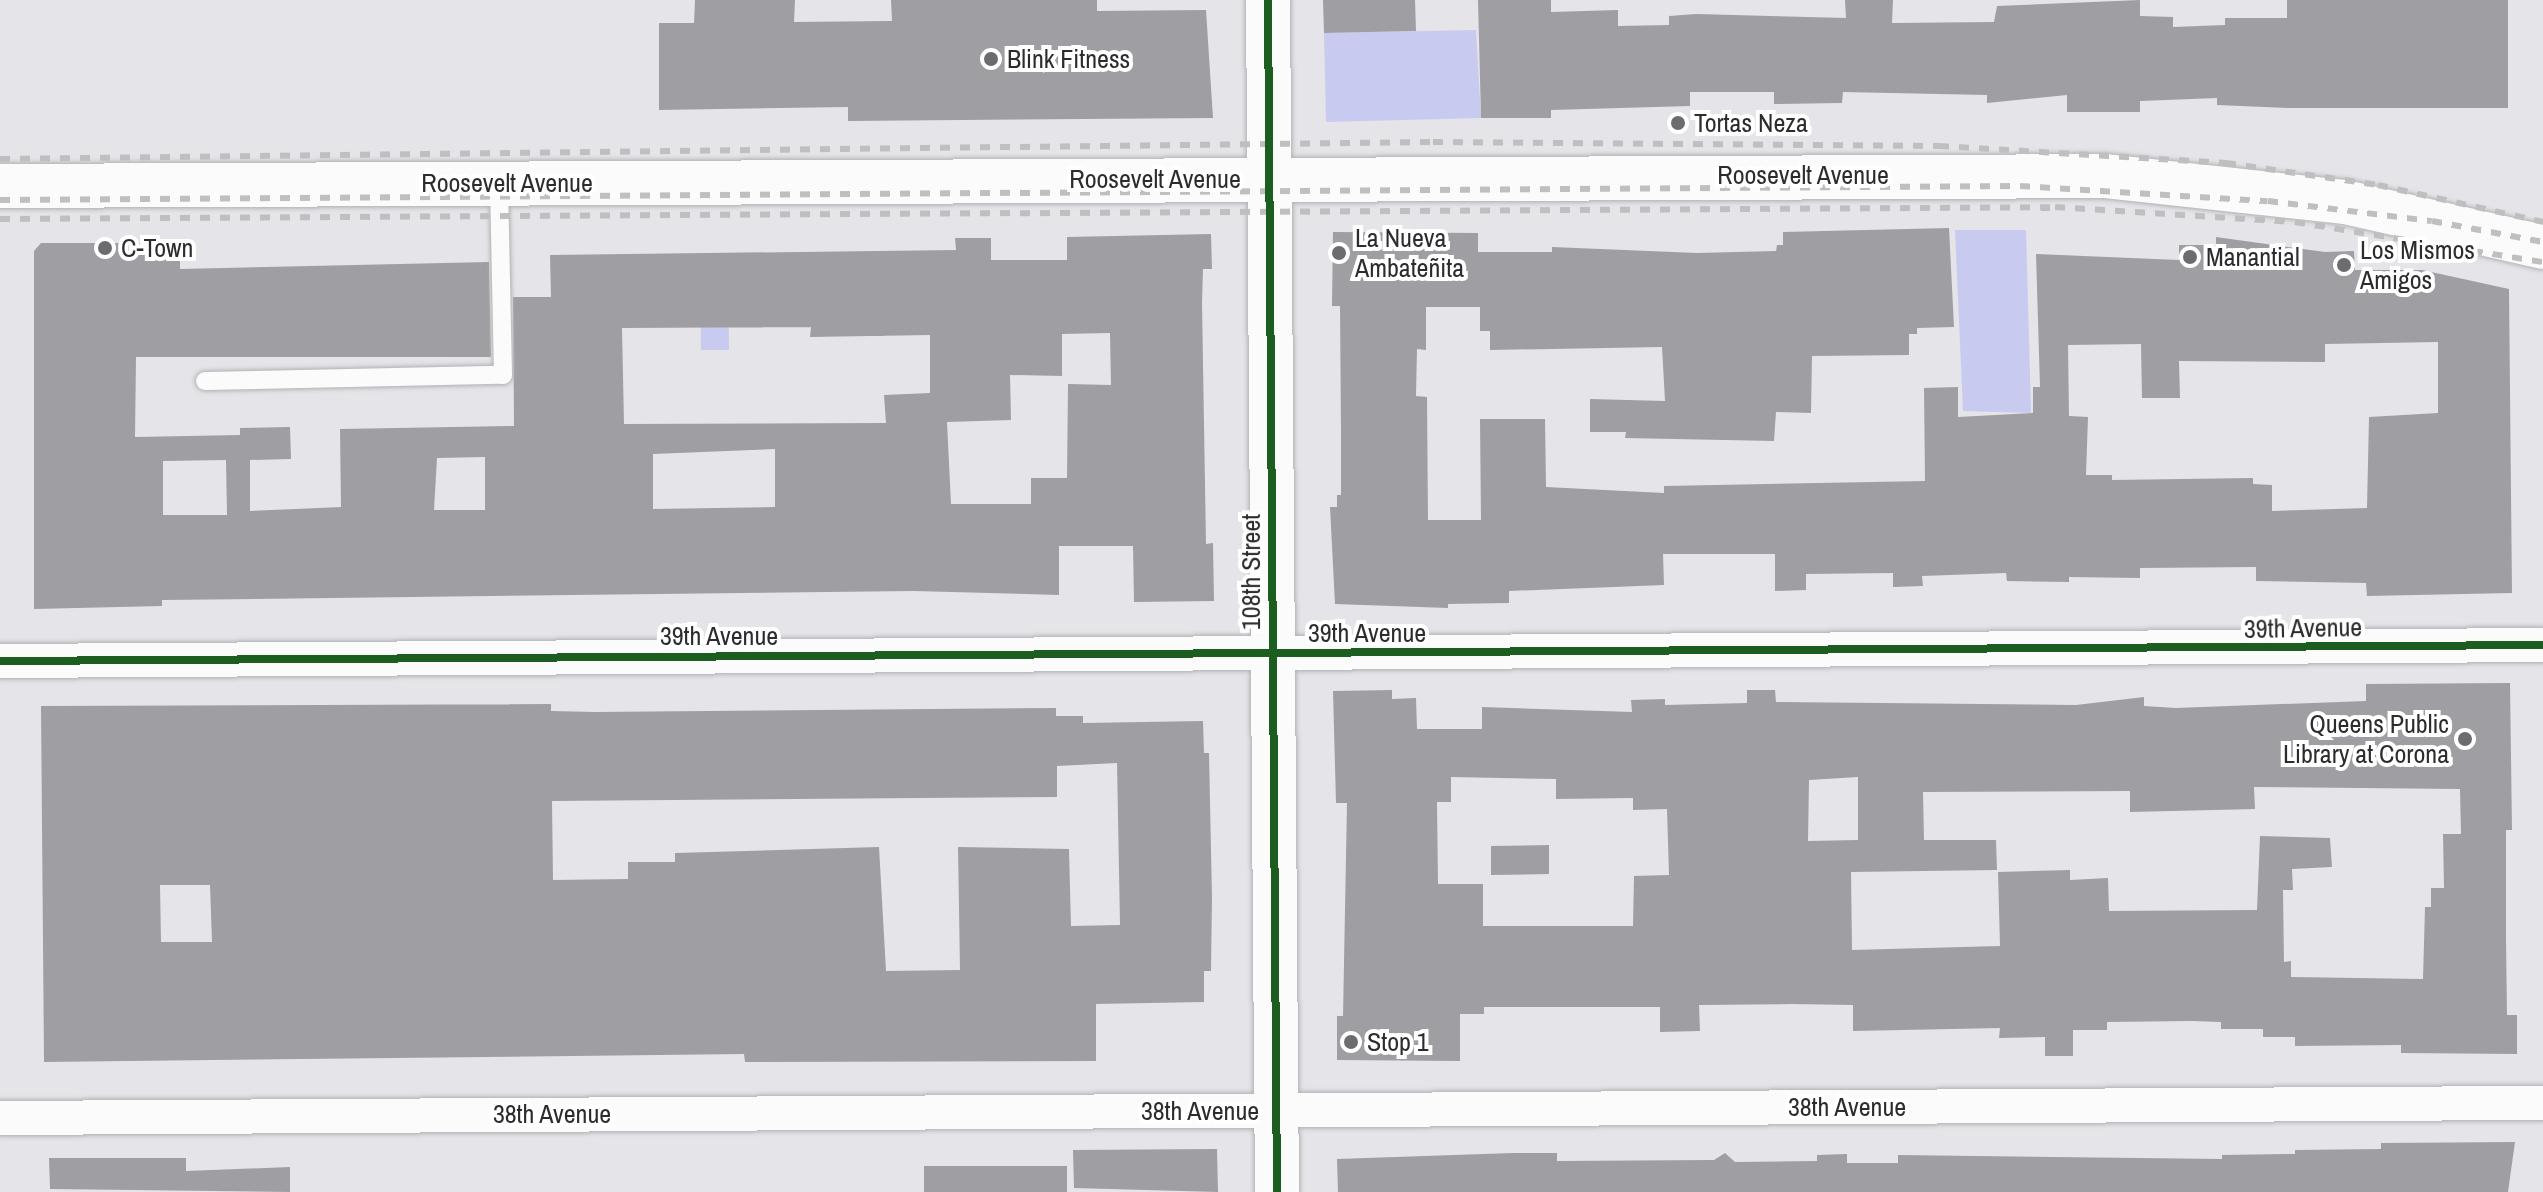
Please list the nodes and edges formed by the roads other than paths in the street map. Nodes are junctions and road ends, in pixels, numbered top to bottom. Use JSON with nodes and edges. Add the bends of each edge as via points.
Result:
{"nodes":[{"id":1,"x":1268,"y":0,"type":"edge"},
{"id":2,"x":1269,"y":179,"type":"junction"},
{"id":3,"x":499,"y":183,"type":"junction"},
{"id":4,"x":0,"y":186,"type":"edge"},
{"id":5,"x":2543,"y":247,"type":"edge"},
{"id":6,"x":205,"y":381,"type":"dead end"},
{"id":7,"x":2543,"y":645,"type":"edge"},
{"id":8,"x":1271,"y":653,"type":"junction"},
{"id":9,"x":0,"y":661,"type":"edge"},
{"id":10,"x":2543,"y":1103,"type":"edge"},
{"id":11,"x":1277,"y":1111,"type":"junction"},
{"id":12,"x":0,"y":1118,"type":"edge"},
{"id":13,"x":1277,"y":1192,"type":"edge"}],
"edges":[{"from":1,"to":2,"type":"main road","name":"108th Street"},
{"from":2,"to":3,"type":"main road","name":"Roosevelt Avenue"},
{"from":2,"to":5,"type":"main road","name":"Roosevelt Avenue","via":[[2105,176],[2345,202]]},
{"from":2,"to":8,"type":"main road","name":"108th Street"},
{"from":3,"to":4,"type":"main road","name":"Roosevelt Avenue"},
{"from":3,"to":6,"type":"lane","via":[[503,375]]},
{"from":7,"to":8,"type":"street","name":"39th Avenue"},
{"from":8,"to":9,"type":"street","name":"39th Avenue"},
{"from":8,"to":11,"type":"main road","name":"108th Street"},
{"from":10,"to":11,"type":"street","name":"38th Avenue"},
{"from":11,"to":12,"type":"street","name":"38th Avenue"},
{"from":11,"to":13,"type":"main road","name":"108th Street"}]}
